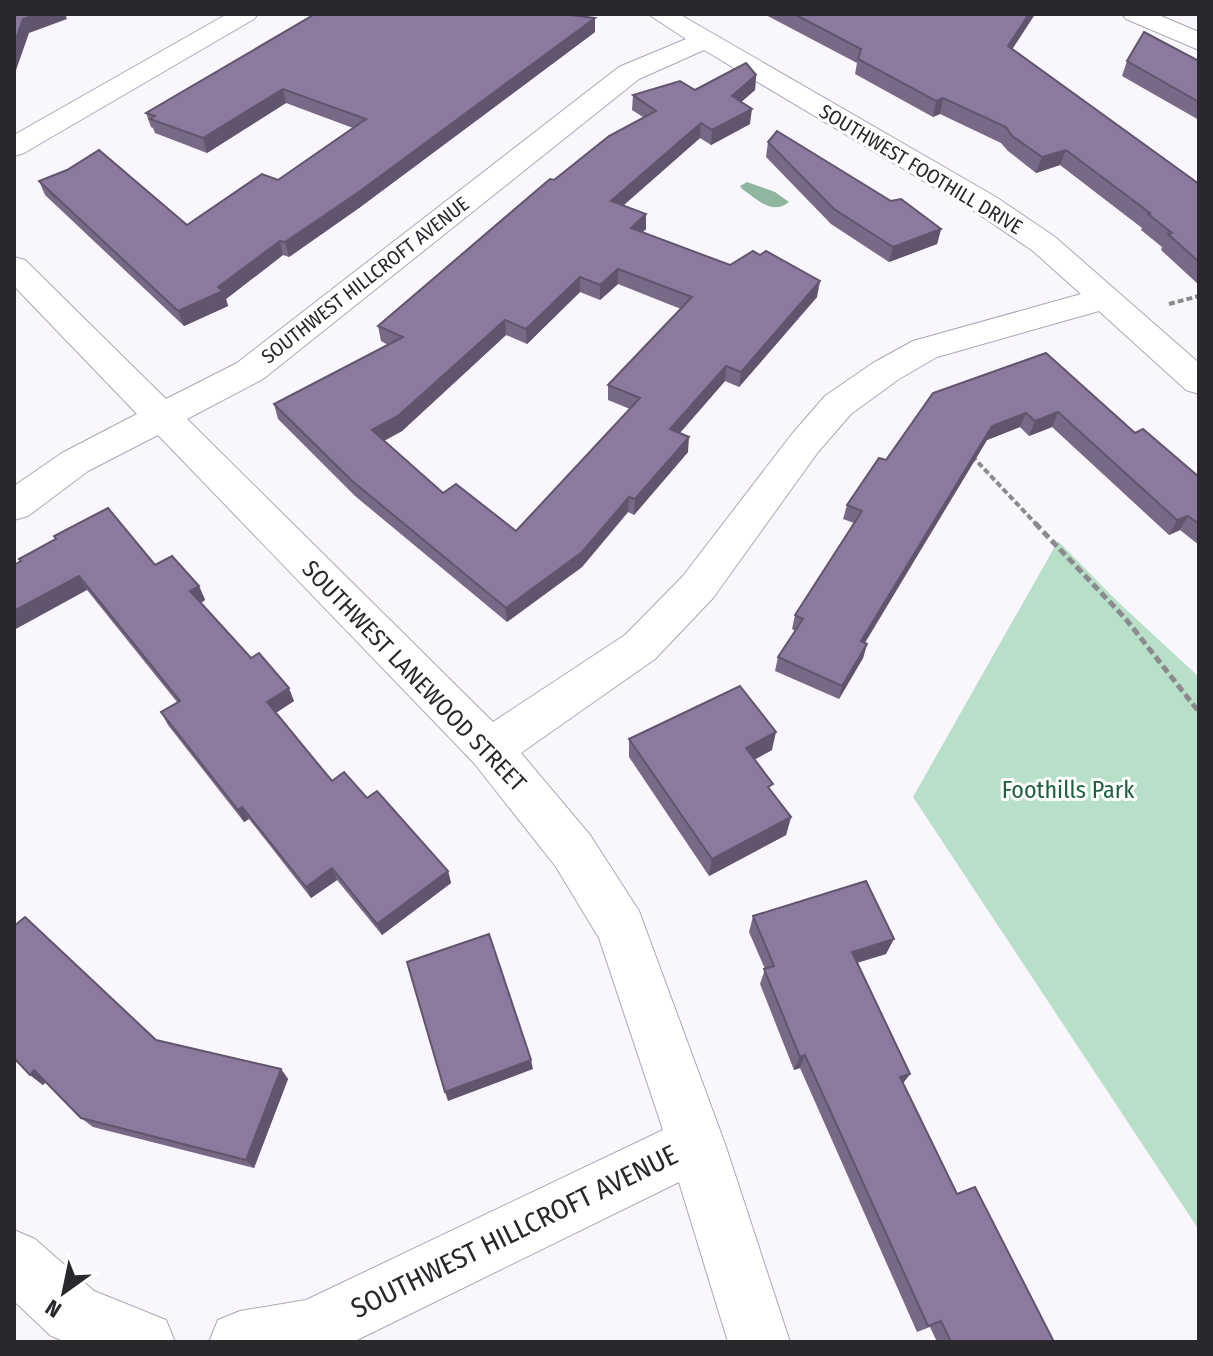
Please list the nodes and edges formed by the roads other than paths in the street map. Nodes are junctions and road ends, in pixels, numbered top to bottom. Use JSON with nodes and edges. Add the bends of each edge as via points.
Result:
{"nodes":[{"id":1,"x":245,"y":14,"type":"edge"},
{"id":2,"x":661,"y":14,"type":"edge"},
{"id":3,"x":1135,"y":14,"type":"edge"},
{"id":4,"x":706,"y":40,"type":"junction"},
{"id":5,"x":1199,"y":42,"type":"edge"},
{"id":6,"x":14,"y":147,"type":"edge"},
{"id":7,"x":14,"y":267,"type":"edge"},
{"id":8,"x":1106,"y":298,"type":"junction"},
{"id":9,"x":1199,"y":382,"type":"edge"},
{"id":10,"x":161,"y":416,"type":"junction"},
{"id":11,"x":14,"y":506,"type":"edge"},
{"id":12,"x":490,"y":749,"type":"junction"},
{"id":13,"x":696,"y":1144,"type":"junction"},
{"id":14,"x":14,"y":1260,"type":"edge"},
{"id":15,"x":144,"y":1342,"type":"edge"},
{"id":16,"x":240,"y":1342,"type":"edge"},
{"id":17,"x":759,"y":1342,"type":"edge"}],
"edges":[{"from":1,"to":6,"type":"street"},
{"from":2,"to":4,"type":"street","name":"SOUTHWEST FOOTHILL DRIVE"},
{"from":3,"to":5,"type":"street"},
{"from":4,"to":8,"type":"street","name":"SOUTHWEST FOOTHILL DRIVE","via":[[985,204],[1044,244]]},
{"from":4,"to":10,"type":"street","name":"SOUTHWEST HILLCROFT AVENUE","via":[[629,73],[250,371]]},
{"from":7,"to":10,"type":"street","name":"SOUTHWEST LANEWOOD STREET"},
{"from":8,"to":9,"type":"street","name":"SOUTHWEST FOOTHILL DRIVE"},
{"from":8,"to":12,"type":"street","via":[[925,349],[838,405],[698,587],[640,647]]},
{"from":10,"to":11,"type":"street","name":"SOUTHWEST HILLCROFT AVENUE","via":[[75,462]]},
{"from":10,"to":12,"type":"street","name":"SOUTHWEST LANEWOOD STREET"},
{"from":12,"to":13,"type":"street","name":"SOUTHWEST LANEWOOD STREET","via":[[573,851],[621,928]]},
{"from":13,"to":16,"type":"street","name":"SOUTHWEST HILLCROFT AVENUE","via":[[310,1330]]},
{"from":13,"to":17,"type":"street","name":"SOUTHWEST LANEWOOD STREET"},
{"from":14,"to":15,"type":"street","via":[[73,1314]]}]}
